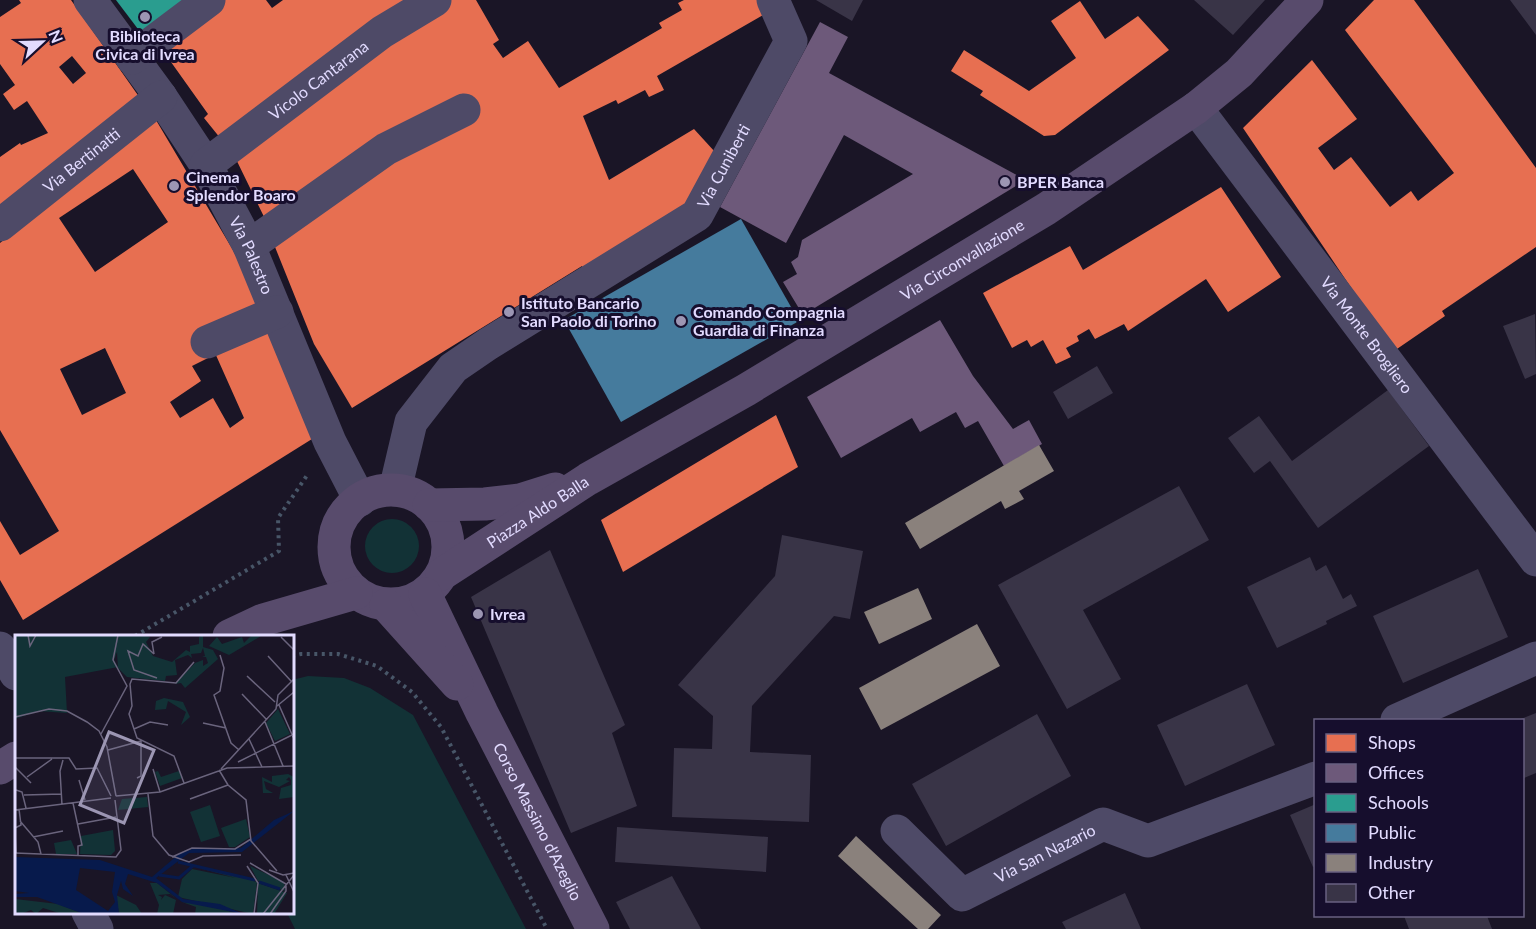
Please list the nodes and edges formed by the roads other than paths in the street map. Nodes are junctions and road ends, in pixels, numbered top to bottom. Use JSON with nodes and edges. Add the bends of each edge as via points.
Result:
{"nodes":[{"id":1,"x":90,"y":0,"type":"edge"},
{"id":2,"x":209,"y":0,"type":"edge"},
{"id":3,"x":435,"y":0,"type":"edge"},
{"id":4,"x":773,"y":0,"type":"edge"},
{"id":5,"x":1307,"y":0,"type":"edge"},
{"id":6,"x":132,"y":57,"type":"junction"},
{"id":7,"x":161,"y":97,"type":"junction"},
{"id":8,"x":1196,"y":108,"type":"junction"},
{"id":9,"x":464,"y":110,"type":"dead end"},
{"id":10,"x":206,"y":165,"type":"junction"},
{"id":11,"x":0,"y":225,"type":"edge"},
{"id":12,"x":249,"y":246,"type":"junction"},
{"id":13,"x":277,"y":312,"type":"junction"},
{"id":14,"x":207,"y":342,"type":"dead end"},
{"id":15,"x":588,"y":479,"type":"junction"},
{"id":16,"x":395,"y":490,"type":"junction"},
{"id":17,"x":360,"y":500,"type":"junction"},
{"id":18,"x":429,"y":505,"type":"junction"},
{"id":19,"x":1536,"y":560,"type":"edge"},
{"id":20,"x":434,"y":584,"type":"junction"},
{"id":21,"x":371,"y":599,"type":"junction"},
{"id":22,"x":231,"y":635,"type":"edge"},
{"id":23,"x":0,"y":648,"type":"edge"},
{"id":24,"x":1536,"y":658,"type":"edge"},
{"id":25,"x":15,"y":672,"type":"edge"},
{"id":26,"x":482,"y":713,"type":"junction"},
{"id":27,"x":1399,"y":719,"type":"edge"},
{"id":28,"x":1314,"y":779,"type":"edge"},
{"id":29,"x":897,"y":831,"type":"dead end"},
{"id":30,"x":89,"y":914,"type":"edge"},
{"id":31,"x":97,"y":929,"type":"edge"},
{"id":32,"x":593,"y":929,"type":"edge"}],
"edges":[{"from":1,"to":6,"type":"street","name":"Via Palestro"},
{"from":2,"to":6,"type":"street"},
{"from":3,"to":10,"type":"street","name":"Vicolo Cantarana","via":[[382,32]]},
{"from":4,"to":16,"type":"street","name":"Via Cuniberti","via":[[791,40],[698,215],[453,368],[411,422]]},
{"from":5,"to":8,"type":"main road","name":"Via Circonvallazione","via":[[1239,74]]},
{"from":6,"to":7,"type":"street","name":"Via Palestro"},
{"from":7,"to":10,"type":"street","name":"Via Palestro"},
{"from":7,"to":11,"type":"street","name":"Via Bertinatti"},
{"from":8,"to":15,"type":"main road","name":"Via Circonvallazione","via":[[1046,209],[894,303]]},
{"from":8,"to":19,"type":"street","name":"Via Monte Brogliero"},
{"from":9,"to":12,"type":"street","via":[[386,149]]},
{"from":10,"to":12,"type":"street","name":"Via Palestro"},
{"from":12,"to":13,"type":"street","name":"Via Palestro"},
{"from":13,"to":14,"type":"street"},
{"from":13,"to":17,"type":"street","name":"Via Palestro","via":[[330,442]]},
{"from":15,"to":18,"type":"main road","name":"Piazza Aldo Balla","via":[[520,500]]},
{"from":15,"to":20,"type":"main road","name":"Piazza Aldo Balla"},
{"from":16,"to":17,"type":"main road","via":[[374,492]]},
{"from":16,"to":18,"type":"main road"},
{"from":17,"to":21,"type":"main road","via":[[338,526],[335,557],[340,573]]},
{"from":18,"to":20,"type":"main road","via":[[441,519],[448,537],[447,558]]},
{"from":20,"to":21,"type":"main road","via":[[406,603]]},
{"from":20,"to":26,"type":"main road","name":"Corso Massimo d'Azeglio"},
{"from":21,"to":22,"type":"main road","via":[[263,620]]},
{"from":21,"to":26,"type":"main road","name":"Corso Massimo d'Azeglio"},
{"from":23,"to":25,"type":"street"},
{"from":24,"to":27,"type":"street"},
{"from":26,"to":32,"type":"main road","name":"Corso Massimo d'Azeglio"},
{"from":28,"to":29,"type":"street","name":"Via San Nazario","via":[[1148,842],[1103,824],[962,895]]},
{"from":30,"to":31,"type":"street"}]}
